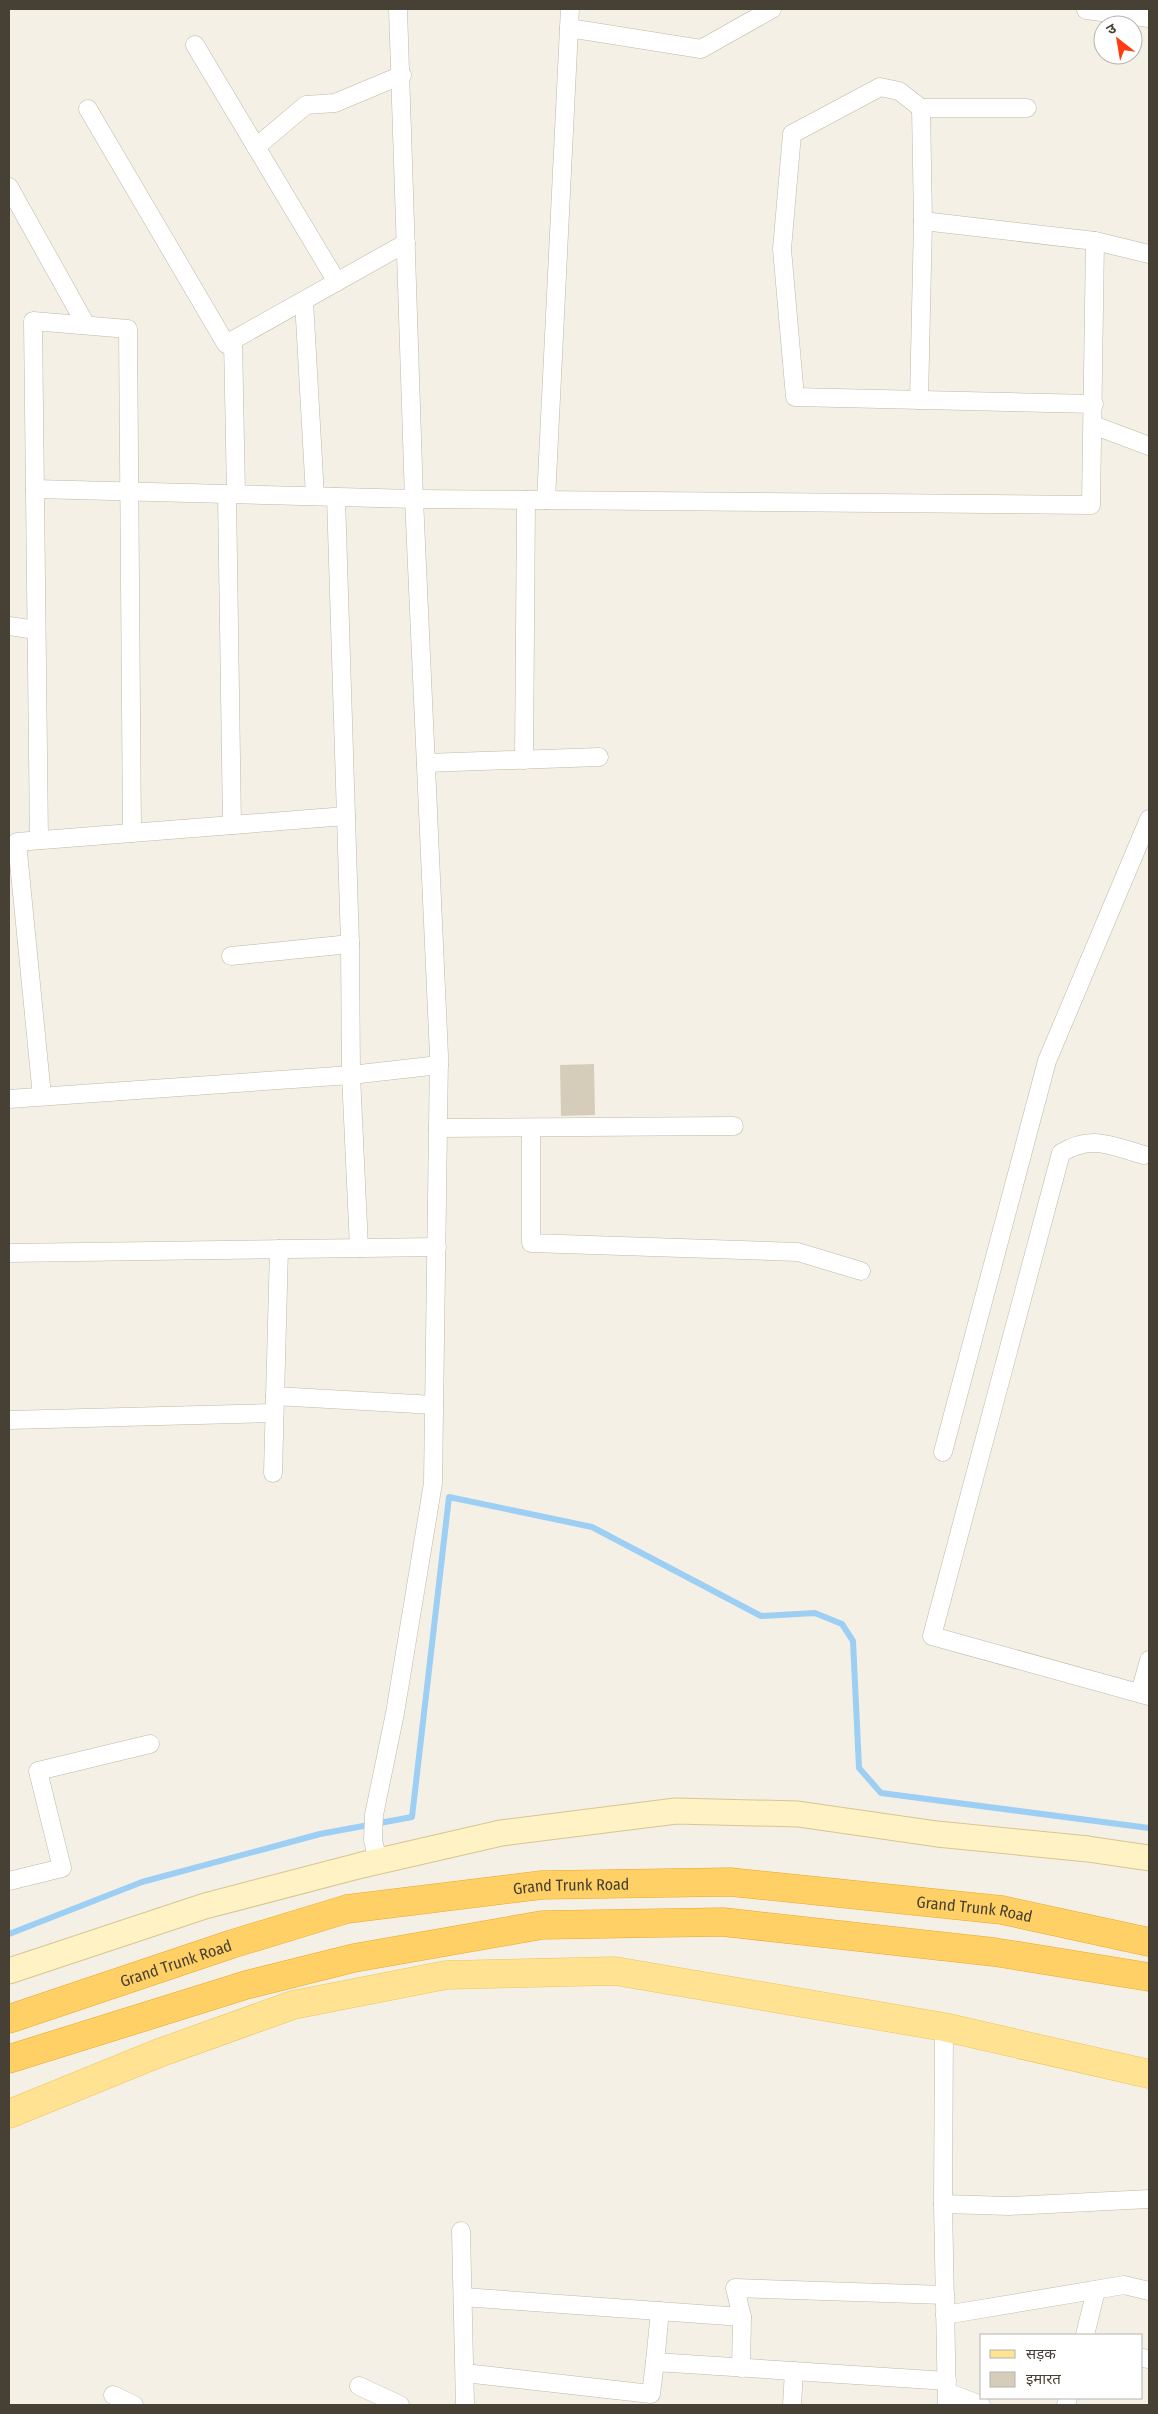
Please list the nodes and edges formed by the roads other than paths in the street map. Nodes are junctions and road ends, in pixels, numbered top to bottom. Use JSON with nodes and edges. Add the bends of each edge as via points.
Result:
{"nodes":[{"id":1,"x":398,"y":9,"type":"edge"},
{"id":2,"x":570,"y":9,"type":"edge"},
{"id":3,"x":772,"y":9,"type":"edge"},
{"id":4,"x":1086,"y":10,"type":"dead end"},
{"id":5,"x":1149,"y":18,"type":"edge"},
{"id":6,"x":570,"y":28,"type":"junction"},
{"id":7,"x":195,"y":45,"type":"dead end"},
{"id":8,"x":402,"y":75,"type":"junction"},
{"id":9,"x":88,"y":108,"type":"dead end"},
{"id":10,"x":921,"y":108,"type":"junction"},
{"id":11,"x":1027,"y":108,"type":"dead end"},
{"id":12,"x":256,"y":147,"type":"junction"},
{"id":13,"x":9,"y":187,"type":"edge"},
{"id":14,"x":923,"y":221,"type":"junction"},
{"id":15,"x":1095,"y":241,"type":"junction"},
{"id":16,"x":406,"y":243,"type":"junction"},
{"id":17,"x":1149,"y":254,"type":"edge"},
{"id":18,"x":337,"y":282,"type":"junction"},
{"id":19,"x":304,"y":300,"type":"junction"},
{"id":20,"x":86,"y":325,"type":"junction"},
{"id":21,"x":233,"y":340,"type":"junction"},
{"id":22,"x":918,"y":400,"type":"junction"},
{"id":23,"x":1094,"y":404,"type":"junction"},
{"id":24,"x":1093,"y":425,"type":"junction"},
{"id":25,"x":1149,"y":446,"type":"edge"},
{"id":26,"x":35,"y":490,"type":"junction"},
{"id":27,"x":130,"y":492,"type":"junction"},
{"id":28,"x":232,"y":494,"type":"junction"},
{"id":29,"x":315,"y":496,"type":"junction"},
{"id":30,"x":336,"y":497,"type":"junction"},
{"id":31,"x":414,"y":499,"type":"junction"},
{"id":32,"x":526,"y":500,"type":"junction"},
{"id":33,"x":546,"y":500,"type":"junction"},
{"id":34,"x":9,"y":626,"type":"edge"},
{"id":35,"x":36,"y":630,"type":"junction"},
{"id":36,"x":599,"y":757,"type":"dead end"},
{"id":37,"x":524,"y":760,"type":"junction"},
{"id":38,"x":426,"y":763,"type":"junction"},
{"id":39,"x":346,"y":816,"type":"junction"},
{"id":40,"x":1149,"y":819,"type":"edge"},
{"id":41,"x":232,"y":825,"type":"junction"},
{"id":42,"x":132,"y":833,"type":"junction"},
{"id":43,"x":38,"y":840,"type":"junction"},
{"id":44,"x":350,"y":944,"type":"junction"},
{"id":45,"x":231,"y":956,"type":"dead end"},
{"id":46,"x":439,"y":1065,"type":"junction"},
{"id":47,"x":350,"y":1076,"type":"junction"},
{"id":48,"x":42,"y":1096,"type":"junction"},
{"id":49,"x":9,"y":1099,"type":"edge"},
{"id":50,"x":734,"y":1126,"type":"dead end"},
{"id":51,"x":438,"y":1128,"type":"junction"},
{"id":52,"x":532,"y":1128,"type":"junction"},
{"id":53,"x":1144,"y":1155,"type":"dead end"},
{"id":54,"x":436,"y":1247,"type":"junction"},
{"id":55,"x":359,"y":1248,"type":"junction"},
{"id":56,"x":279,"y":1249,"type":"junction"},
{"id":57,"x":9,"y":1253,"type":"edge"},
{"id":58,"x":861,"y":1272,"type":"dead end"},
{"id":59,"x":274,"y":1405,"type":"junction"},
{"id":60,"x":434,"y":1405,"type":"junction"},
{"id":61,"x":9,"y":1420,"type":"edge"},
{"id":62,"x":944,"y":1452,"type":"dead end"},
{"id":63,"x":273,"y":1473,"type":"dead end"},
{"id":64,"x":1149,"y":1660,"type":"edge"},
{"id":65,"x":1145,"y":1694,"type":"edge"},
{"id":66,"x":150,"y":1744,"type":"dead end"},
{"id":67,"x":376,"y":1851,"type":"junction"},
{"id":68,"x":1149,"y":1858,"type":"edge"},
{"id":69,"x":9,"y":1881,"type":"edge"},
{"id":70,"x":1149,"y":1942,"type":"edge"},
{"id":71,"x":9,"y":1971,"type":"edge"},
{"id":72,"x":1149,"y":1977,"type":"edge"},
{"id":73,"x":9,"y":2019,"type":"edge"},
{"id":74,"x":944,"y":2027,"type":"junction"},
{"id":75,"x":9,"y":2059,"type":"edge"},
{"id":76,"x":1149,"y":2074,"type":"edge"},
{"id":77,"x":9,"y":2114,"type":"edge"},
{"id":78,"x":1149,"y":2199,"type":"edge"},
{"id":79,"x":943,"y":2204,"type":"junction"},
{"id":80,"x":461,"y":2232,"type":"dead end"},
{"id":81,"x":1096,"y":2290,"type":"junction"},
{"id":82,"x":1149,"y":2292,"type":"edge"},
{"id":83,"x":945,"y":2295,"type":"junction"},
{"id":84,"x":463,"y":2296,"type":"junction"},
{"id":85,"x":660,"y":2311,"type":"junction"},
{"id":86,"x":945,"y":2315,"type":"junction"},
{"id":87,"x":742,"y":2317,"type":"junction"},
{"id":88,"x":1085,"y":2334,"type":"edge"},
{"id":89,"x":655,"y":2362,"type":"junction"},
{"id":90,"x":741,"y":2368,"type":"junction"},
{"id":91,"x":794,"y":2371,"type":"junction"},
{"id":92,"x":465,"y":2373,"type":"junction"},
{"id":93,"x":359,"y":2386,"type":"dead end"},
{"id":94,"x":947,"y":2393,"type":"edge"},
{"id":95,"x":113,"y":2395,"type":"dead end"},
{"id":96,"x":134,"y":2405,"type":"edge"},
{"id":97,"x":400,"y":2405,"type":"edge"},
{"id":98,"x":465,"y":2405,"type":"edge"},
{"id":99,"x":792,"y":2405,"type":"edge"},
{"id":100,"x":981,"y":2405,"type":"edge"}],
"edges":[{"from":1,"to":8,"type":"street"},
{"from":2,"to":6,"type":"street"},
{"from":3,"to":6,"type":"street","via":[[700,49]]},
{"from":4,"to":5,"type":"street"},
{"from":6,"to":33,"type":"street"},
{"from":7,"to":12,"type":"street"},
{"from":8,"to":12,"type":"street","via":[[335,103],[306,105]]},
{"from":8,"to":16,"type":"street"},
{"from":9,"to":21,"type":"street","via":[[226,344]]},
{"from":10,"to":11,"type":"street"},
{"from":10,"to":14,"type":"street"},
{"from":10,"to":22,"type":"street","via":[[899,91],[880,86],[792,134],[782,249],[795,397]]},
{"from":12,"to":18,"type":"street"},
{"from":13,"to":20,"type":"street"},
{"from":14,"to":15,"type":"street"},
{"from":14,"to":22,"type":"street"},
{"from":15,"to":17,"type":"street"},
{"from":15,"to":23,"type":"street"},
{"from":16,"to":18,"type":"street"},
{"from":16,"to":31,"type":"street"},
{"from":18,"to":19,"type":"street"},
{"from":19,"to":21,"type":"street"},
{"from":19,"to":29,"type":"street"},
{"from":20,"to":26,"type":"street","via":[[32,321]]},
{"from":20,"to":27,"type":"street","via":[[128,329]]},
{"from":21,"to":28,"type":"street"},
{"from":22,"to":23,"type":"street"},
{"from":23,"to":24,"type":"street"},
{"from":24,"to":25,"type":"street"},
{"from":24,"to":33,"type":"street","via":[[1091,505]]},
{"from":26,"to":27,"type":"street"},
{"from":26,"to":35,"type":"street"},
{"from":27,"to":28,"type":"street"},
{"from":27,"to":42,"type":"street"},
{"from":28,"to":29,"type":"street"},
{"from":28,"to":41,"type":"street"},
{"from":29,"to":30,"type":"street"},
{"from":30,"to":31,"type":"street"},
{"from":30,"to":39,"type":"street"},
{"from":31,"to":32,"type":"street"},
{"from":31,"to":38,"type":"street"},
{"from":32,"to":33,"type":"street"},
{"from":32,"to":37,"type":"street"},
{"from":34,"to":35,"type":"street"},
{"from":35,"to":43,"type":"street"},
{"from":36,"to":37,"type":"street"},
{"from":37,"to":38,"type":"street"},
{"from":38,"to":46,"type":"street"},
{"from":39,"to":41,"type":"street"},
{"from":39,"to":44,"type":"street"},
{"from":40,"to":62,"type":"street","via":[[1047,1061]]},
{"from":41,"to":42,"type":"street"},
{"from":42,"to":43,"type":"street"},
{"from":43,"to":48,"type":"street","via":[[17,842]]},
{"from":44,"to":45,"type":"street"},
{"from":44,"to":47,"type":"street"},
{"from":46,"to":47,"type":"street"},
{"from":46,"to":51,"type":"street"},
{"from":47,"to":48,"type":"street"},
{"from":47,"to":55,"type":"street"},
{"from":48,"to":49,"type":"street"},
{"from":50,"to":52,"type":"street"},
{"from":51,"to":52,"type":"street"},
{"from":51,"to":54,"type":"street"},
{"from":52,"to":58,"type":"street","via":[[531,1243],[798,1252]]},
{"from":53,"to":65,"type":"street","via":[[1096,1141],[1074,1145],[1061,1153],[932,1636]]},
{"from":54,"to":55,"type":"street"},
{"from":54,"to":60,"type":"street"},
{"from":55,"to":56,"type":"street"},
{"from":56,"to":57,"type":"street"},
{"from":56,"to":59,"type":"street"},
{"from":59,"to":60,"type":"street"},
{"from":59,"to":61,"type":"street"},
{"from":59,"to":63,"type":"street"},
{"from":60,"to":67,"type":"street","via":[[433,1483],[395,1713],[374,1815]]},
{"from":64,"to":65,"type":"street"},
{"from":66,"to":69,"type":"street","via":[[38,1771],[62,1868]]},
{"from":67,"to":68,"type":"street","via":[[676,1810],[798,1814],[937,1834]]},
{"from":67,"to":71,"type":"street"},
{"from":70,"to":73,"type":"highway","name":"Grand Trunk Road","via":[[1002,1910],[730,1882],[542,1885],[347,1909]]},
{"from":72,"to":75,"type":"highway","via":[[994,1952],[724,1922],[542,1925],[354,1958],[246,1985]]},
{"from":74,"to":76,"type":"main road"},
{"from":74,"to":77,"type":"main road","via":[[614,1971],[446,1975],[293,2005],[159,2053]]},
{"from":74,"to":79,"type":"street"},
{"from":78,"to":79,"type":"street","via":[[1009,2206]]},
{"from":79,"to":83,"type":"street"},
{"from":80,"to":84,"type":"street"},
{"from":81,"to":82,"type":"street","via":[[1124,2285]]},
{"from":81,"to":86,"type":"street"},
{"from":81,"to":88,"type":"street"},
{"from":83,"to":86,"type":"street"},
{"from":83,"to":87,"type":"street","via":[[735,2288]]},
{"from":84,"to":85,"type":"street"},
{"from":84,"to":92,"type":"street"},
{"from":85,"to":87,"type":"street"},
{"from":85,"to":89,"type":"street"},
{"from":86,"to":94,"type":"street"},
{"from":87,"to":90,"type":"street"},
{"from":89,"to":90,"type":"street"},
{"from":89,"to":92,"type":"street","via":[[651,2394]]},
{"from":90,"to":91,"type":"street"},
{"from":91,"to":94,"type":"street"},
{"from":91,"to":99,"type":"street"},
{"from":92,"to":98,"type":"street"},
{"from":93,"to":97,"type":"street"},
{"from":94,"to":100,"type":"street"},
{"from":95,"to":96,"type":"street"}]}
